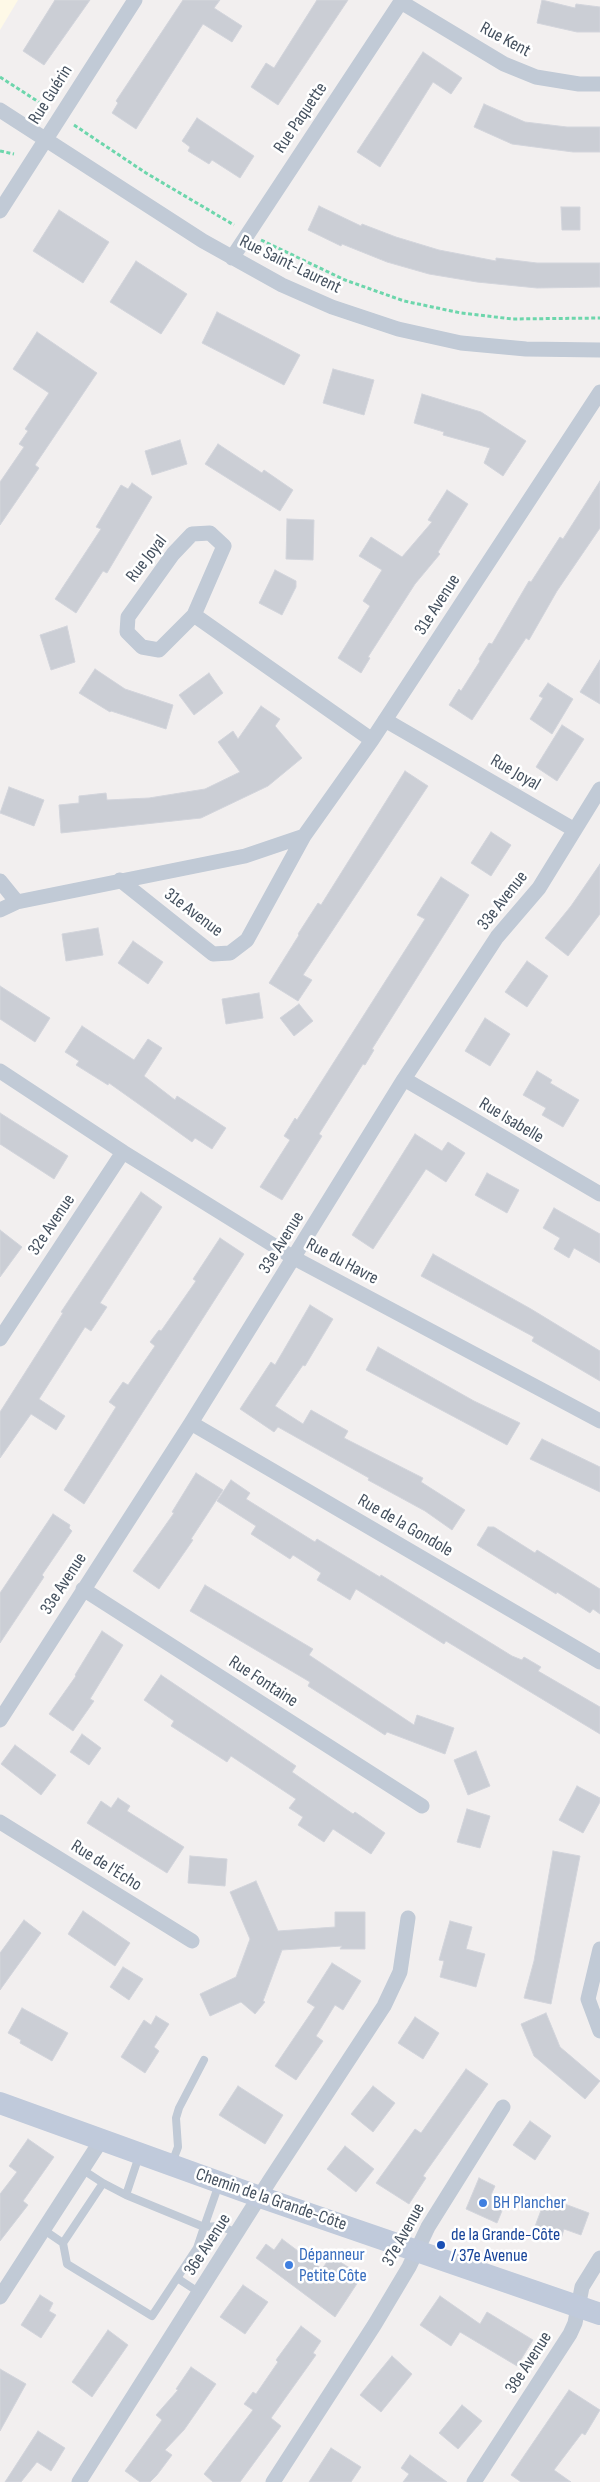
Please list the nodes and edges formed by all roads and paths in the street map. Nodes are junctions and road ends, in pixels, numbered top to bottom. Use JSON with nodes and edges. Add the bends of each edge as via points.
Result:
{"nodes":[{"id":1,"x":135,"y":0,"type":"edge"},
{"id":2,"x":402,"y":1,"type":"edge"},
{"id":3,"x":0,"y":77,"type":"edge"},
{"id":4,"x":600,"y":84,"type":"edge"},
{"id":5,"x":44,"y":105,"type":"dead end"},
{"id":6,"x":0,"y":110,"type":"edge"},
{"id":7,"x":77,"y":127,"type":"dead end"},
{"id":8,"x":45,"y":140,"type":"junction"},
{"id":9,"x":0,"y":151,"type":"edge"},
{"id":10,"x":14,"y":154,"type":"dead end"},
{"id":11,"x":0,"y":211,"type":"edge"},
{"id":12,"x":227,"y":221,"type":"dead end"},
{"id":13,"x":281,"y":251,"type":"dead end"},
{"id":14,"x":232,"y":258,"type":"junction"},
{"id":15,"x":600,"y":318,"type":"edge"},
{"id":16,"x":600,"y":350,"type":"edge"},
{"id":17,"x":600,"y":392,"type":"edge"},
{"id":18,"x":194,"y":616,"type":"junction"},
{"id":19,"x":386,"y":720,"type":"junction"},
{"id":20,"x":372,"y":740,"type":"junction"},
{"id":21,"x":600,"y":789,"type":"edge"},
{"id":22,"x":574,"y":829,"type":"junction"},
{"id":23,"x":304,"y":836,"type":"junction"},
{"id":24,"x":120,"y":880,"type":"junction"},
{"id":25,"x":0,"y":881,"type":"edge"},
{"id":26,"x":17,"y":902,"type":"junction"},
{"id":27,"x":0,"y":910,"type":"edge"},
{"id":28,"x":0,"y":1071,"type":"edge"},
{"id":29,"x":404,"y":1080,"type":"junction"},
{"id":30,"x":123,"y":1152,"type":"junction"},
{"id":31,"x":600,"y":1194,"type":"edge"},
{"id":32,"x":294,"y":1258,"type":"junction"},
{"id":33,"x":6,"y":1318,"type":"edge"},
{"id":34,"x":0,"y":1339,"type":"edge"},
{"id":35,"x":600,"y":1421,"type":"edge"},
{"id":36,"x":191,"y":1423,"type":"junction"},
{"id":37,"x":83,"y":1589,"type":"junction"},
{"id":38,"x":600,"y":1662,"type":"edge"},
{"id":39,"x":0,"y":1720,"type":"edge"},
{"id":40,"x":422,"y":1806,"type":"dead end"},
{"id":41,"x":0,"y":1822,"type":"edge"},
{"id":42,"x":408,"y":1918,"type":"dead end"},
{"id":43,"x":192,"y":1941,"type":"dead end"},
{"id":44,"x":600,"y":1949,"type":"edge"},
{"id":45,"x":600,"y":2031,"type":"edge"},
{"id":46,"x":204,"y":2060,"type":"dead end"},
{"id":47,"x":0,"y":2104,"type":"edge"},
{"id":48,"x":503,"y":2107,"type":"dead end"},
{"id":49,"x":102,"y":2139,"type":"junction"},
{"id":50,"x":140,"y":2153,"type":"junction"},
{"id":51,"x":172,"y":2164,"type":"junction"},
{"id":52,"x":83,"y":2170,"type":"junction"},
{"id":53,"x":220,"y":2182,"type":"junction"},
{"id":54,"x":103,"y":2183,"type":"junction"},
{"id":55,"x":126,"y":2195,"type":"junction"},
{"id":56,"x":260,"y":2197,"type":"junction"},
{"id":57,"x":204,"y":2227,"type":"junction"},
{"id":58,"x":44,"y":2230,"type":"junction"},
{"id":59,"x":238,"y":2233,"type":"junction"},
{"id":60,"x":63,"y":2243,"type":"junction"},
{"id":61,"x":416,"y":2250,"type":"junction"},
{"id":62,"x":600,"y":2258,"type":"edge"},
{"id":63,"x":177,"y":2278,"type":"junction"},
{"id":64,"x":200,"y":2293,"type":"junction"},
{"id":65,"x":0,"y":2297,"type":"edge"},
{"id":66,"x":578,"y":2306,"type":"junction"},
{"id":67,"x":600,"y":2314,"type":"edge"},
{"id":68,"x":79,"y":2482,"type":"edge"},
{"id":69,"x":273,"y":2482,"type":"edge"},
{"id":70,"x":474,"y":2482,"type":"edge"}],
"edges":[{"from":1,"to":8,"type":"street","name":"Rue Guérin"},
{"from":2,"to":4,"type":"street","name":"Rue Kent","via":[[504,64],[536,76],[579,84]]},
{"from":2,"to":14,"type":"street","name":"Rue Paquette"},
{"from":3,"to":5,"type":"path"},
{"from":6,"to":8,"type":"street","name":"Rue Saint-Laurent"},
{"from":7,"to":12,"type":"path","name":"Rue Saint-Laurent"},
{"from":8,"to":11,"type":"street","name":"Rue Guérin"},
{"from":8,"to":14,"type":"street","name":"Rue Saint-Laurent"},
{"from":9,"to":10,"type":"path"},
{"from":13,"to":15,"type":"path","name":"Rue Saint-Laurent","via":[[345,280],[396,298],[461,313],[512,319]]},
{"from":14,"to":16,"type":"street","name":"Rue Saint-Laurent","via":[[282,286],[332,307],[417,334],[504,348]]},
{"from":17,"to":19,"type":"street","name":"31e Avenue"},
{"from":18,"to":18,"type":"street","name":"Rue Joyal","via":[[224,546],[210,533],[192,534],[173,554],[128,617],[127,632],[142,648],[159,650]]},
{"from":18,"to":20,"type":"street"},
{"from":19,"to":20,"type":"street","name":"31e Avenue"},
{"from":19,"to":22,"type":"street","name":"Rue Joyal"},
{"from":20,"to":23,"type":"street","name":"31e Avenue"},
{"from":21,"to":22,"type":"street","name":"33e Avenue"},
{"from":22,"to":29,"type":"street","name":"33e Avenue","via":[[539,888],[497,937]]},
{"from":23,"to":24,"type":"street","name":"31e Avenue","via":[[245,856]]},
{"from":23,"to":24,"type":"street","name":"31e Avenue","via":[[247,940],[230,953],[213,954]]},
{"from":24,"to":26,"type":"street","name":"31e Avenue"},
{"from":25,"to":26,"type":"street"},
{"from":26,"to":27,"type":"street","name":"31e Avenue"},
{"from":28,"to":30,"type":"street","name":"Rue du Havre"},
{"from":29,"to":31,"type":"street","name":"Rue Isabelle"},
{"from":29,"to":32,"type":"street","name":"33e Avenue"},
{"from":30,"to":32,"type":"street","name":"Rue du Havre"},
{"from":30,"to":33,"type":"street","name":"32e Avenue"},
{"from":32,"to":35,"type":"street","name":"Rue du Havre"},
{"from":32,"to":36,"type":"street","name":"33e Avenue"},
{"from":33,"to":34,"type":"street","name":"32e Avenue"},
{"from":36,"to":37,"type":"street","name":"33e Avenue"},
{"from":36,"to":38,"type":"street","name":"Rue de la Gondole"},
{"from":37,"to":39,"type":"street","name":"33e Avenue"},
{"from":37,"to":40,"type":"street","name":"Rue Fontaine"},
{"from":41,"to":43,"type":"street","name":"Rue de l'Écho"},
{"from":42,"to":56,"type":"street","name":"36e Avenue","via":[[400,1972],[391,1994]]},
{"from":44,"to":45,"type":"street","via":[[588,1999]]},
{"from":46,"to":51,"type":"lane","via":[[179,2108],[176,2118],[178,2147]]},
{"from":47,"to":49,"type":"main road","name":"Chemin de la Grande-Côte"},
{"from":48,"to":61,"type":"street","name":"37e Avenue"},
{"from":49,"to":50,"type":"main road","name":"Chemin de la Grande-Côte"},
{"from":49,"to":52,"type":"street"},
{"from":50,"to":51,"type":"main road","name":"Chemin de la Grande-Côte"},
{"from":50,"to":55,"type":"lane"},
{"from":51,"to":53,"type":"main road","name":"Chemin de la Grande-Côte"},
{"from":52,"to":54,"type":"lane"},
{"from":52,"to":58,"type":"street"},
{"from":53,"to":56,"type":"main road","name":"Chemin de la Grande-Côte"},
{"from":53,"to":57,"type":"lane"},
{"from":54,"to":55,"type":"lane"},
{"from":54,"to":60,"type":"lane"},
{"from":55,"to":57,"type":"lane"},
{"from":56,"to":59,"type":"street","name":"36e Avenue"},
{"from":56,"to":61,"type":"main road","name":"Chemin de la Grande-Côte"},
{"from":57,"to":59,"type":"lane","via":[[219,2226]]},
{"from":57,"to":63,"type":"lane","via":[[197,2248]]},
{"from":58,"to":60,"type":"lane"},
{"from":58,"to":65,"type":"street"},
{"from":59,"to":64,"type":"street","name":"36e Avenue"},
{"from":60,"to":63,"type":"lane","via":[[67,2264],[152,2316]]},
{"from":61,"to":66,"type":"main road","name":"Chemin de la Grande-Côte"},
{"from":61,"to":69,"type":"street","name":"37e Avenue","via":[[375,2324]]},
{"from":62,"to":66,"type":"street","name":"38e Avenue","via":[[582,2287]]},
{"from":63,"to":64,"type":"lane"},
{"from":64,"to":68,"type":"street","name":"36e Avenue"},
{"from":66,"to":67,"type":"main road","name":"Chemin de la Grande-Côte"},
{"from":66,"to":70,"type":"street","name":"38e Avenue","via":[[570,2334]]}]}
